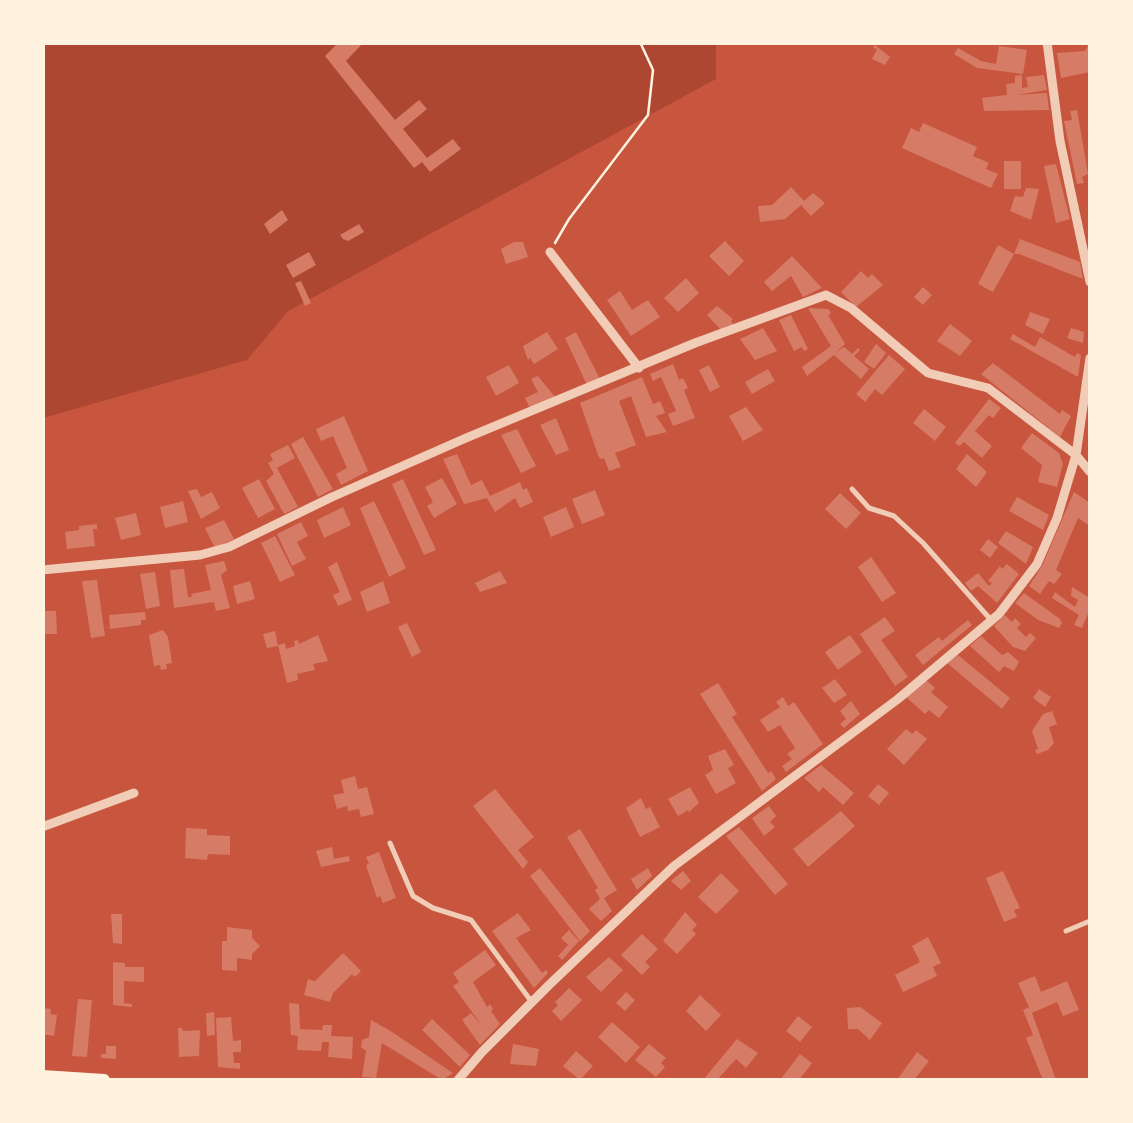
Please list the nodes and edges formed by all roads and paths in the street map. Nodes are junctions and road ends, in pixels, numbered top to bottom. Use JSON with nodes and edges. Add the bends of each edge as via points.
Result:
{"nodes":[{"id":1,"x":640,"y":42,"type":"edge"},
{"id":2,"x":1047,"y":42,"type":"edge"},
{"id":3,"x":550,"y":252,"type":"joint"},
{"id":4,"x":1090,"y":282,"type":"edge"},
{"id":5,"x":1090,"y":358,"type":"edge"},
{"id":6,"x":639,"y":368,"type":"junction"},
{"id":7,"x":1076,"y":455,"type":"junction"},
{"id":8,"x":1090,"y":472,"type":"edge"},
{"id":9,"x":852,"y":489,"type":"dead end"},
{"id":10,"x":42,"y":570,"type":"edge"},
{"id":11,"x":991,"y":620,"type":"junction"},
{"id":12,"x":134,"y":793,"type":"dead end"},
{"id":13,"x":42,"y":827,"type":"edge"},
{"id":14,"x":390,"y":843,"type":"dead end"},
{"id":15,"x":1090,"y":921,"type":"edge"},
{"id":16,"x":1066,"y":931,"type":"dead end"},
{"id":17,"x":532,"y":1003,"type":"junction"},
{"id":18,"x":42,"y":1076,"type":"edge"},
{"id":19,"x":104,"y":1080,"type":"edge"},
{"id":20,"x":458,"y":1080,"type":"edge"}],
"edges":[{"from":1,"to":3,"type":"path","via":[[653,70],[648,116]]},
{"from":2,"to":4,"type":"street"},
{"from":3,"to":6,"type":"street"},
{"from":5,"to":7,"type":"street"},
{"from":6,"to":7,"type":"street","via":[[826,295],[928,373],[988,388]]},
{"from":6,"to":10,"type":"street","via":[[450,445],[230,547],[200,556]]},
{"from":7,"to":8,"type":"street"},
{"from":7,"to":11,"type":"street","via":[[1036,564]]},
{"from":9,"to":11,"type":"lane","via":[[924,543]]},
{"from":11,"to":17,"type":"street","via":[[898,699],[674,866]]},
{"from":12,"to":13,"type":"street"},
{"from":14,"to":17,"type":"lane","via":[[413,896],[470,920]]},
{"from":15,"to":16,"type":"lane"},
{"from":17,"to":20,"type":"street"},
{"from":18,"to":19,"type":"main road"}]}
